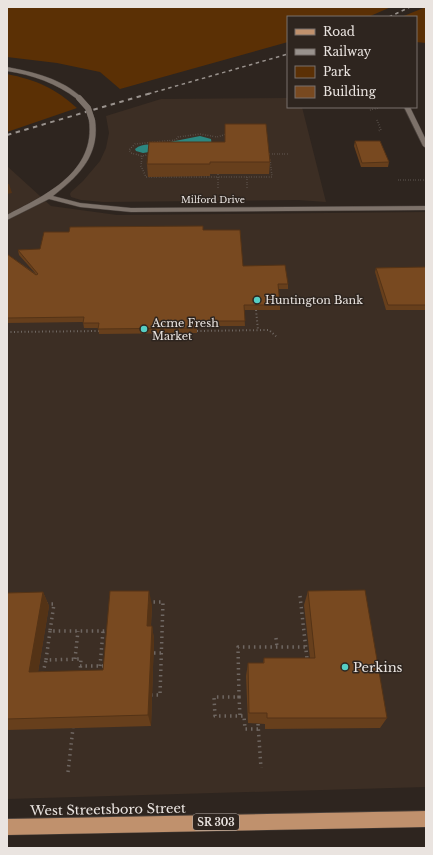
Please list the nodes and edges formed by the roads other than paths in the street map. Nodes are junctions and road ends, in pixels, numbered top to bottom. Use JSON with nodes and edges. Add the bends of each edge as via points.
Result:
{"nodes":[{"id":1,"x":7,"y":69,"type":"edge"},
{"id":2,"x":407,"y":108,"type":"edge"},
{"id":3,"x":426,"y":146,"type":"edge"},
{"id":4,"x":48,"y":198,"type":"junction"},
{"id":5,"x":426,"y":208,"type":"edge"},
{"id":6,"x":7,"y":218,"type":"edge"},
{"id":7,"x":426,"y":819,"type":"edge"},
{"id":8,"x":7,"y":827,"type":"edge"}],
"edges":[{"from":1,"to":4,"type":"street","bridge":true,"via":[[58,84],[79,98],[88,108],[95,129],[91,150],[85,161]]},
{"from":2,"to":3,"type":"street"},
{"from":4,"to":5,"type":"street","name":"Milford Drive","via":[[80,205],[131,210]]},
{"from":4,"to":6,"type":"street"},
{"from":7,"to":8,"type":"main road","name":"West Streetsboro Street","number":"SR 303"}]}
